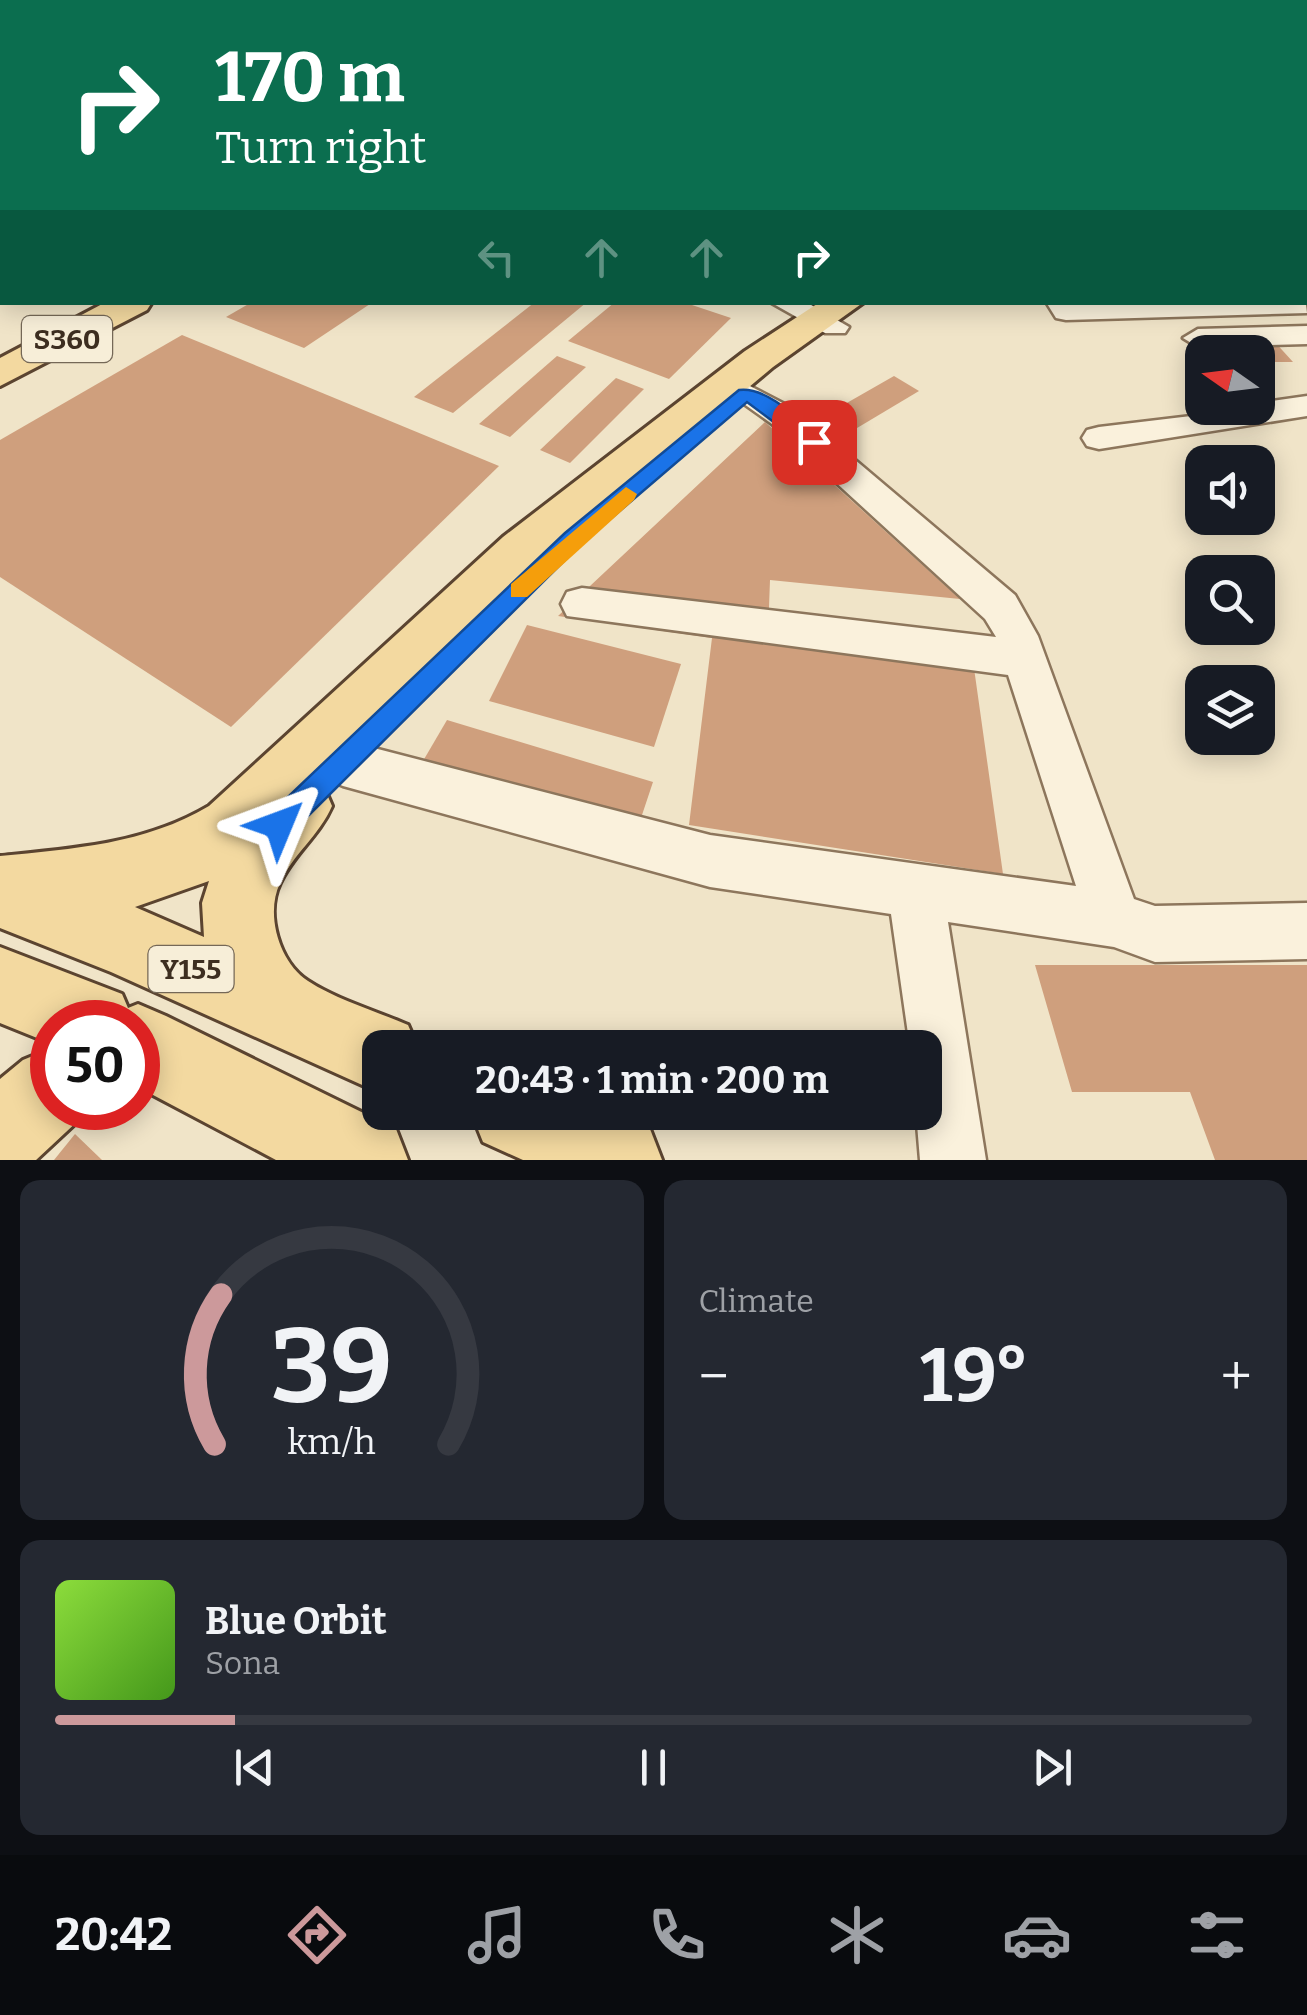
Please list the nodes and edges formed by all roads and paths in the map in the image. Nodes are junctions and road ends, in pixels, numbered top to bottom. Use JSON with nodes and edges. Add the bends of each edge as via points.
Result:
{"nodes":[{"id":1,"x":79,"y":305,"type":"edge"},
{"id":2,"x":128,"y":305,"type":"edge"},
{"id":3,"x":1061,"y":305,"type":"edge"},
{"id":4,"x":1307,"y":305,"type":"edge"},
{"id":5,"x":831,"y":311,"type":"edge"},
{"id":6,"x":1307,"y":336,"type":"edge"},
{"id":7,"x":1275,"y":337,"type":"edge"},
{"id":8,"x":0,"y":345,"type":"edge"},
{"id":9,"x":0,"y":374,"type":"edge"},
{"id":10,"x":746,"y":394,"type":"junction"},
{"id":11,"x":1307,"y":406,"type":"edge"},
{"id":12,"x":1099,"y":438,"type":"dead end"},
{"id":13,"x":582,"y":604,"type":"dead end"},
{"id":14,"x":1025,"y":659,"type":"junction"},
{"id":15,"x":343,"y":763,"type":"junction"},
{"id":16,"x":267,"y":817,"type":"junction"},
{"id":17,"x":0,"y":892,"type":"edge"},
{"id":18,"x":915,"y":892,"type":"junction"},
{"id":19,"x":1114,"y":919,"type":"junction"},
{"id":20,"x":1307,"y":931,"type":"edge"},
{"id":21,"x":0,"y":986,"type":"edge"},
{"id":22,"x":33,"y":1000,"type":"edge"},
{"id":23,"x":278,"y":1008,"type":"junction"},
{"id":24,"x":362,"y":1045,"type":"edge"},
{"id":25,"x":160,"y":1057,"type":"edge"},
{"id":26,"x":30,"y":1108,"type":"edge"},
{"id":27,"x":553,"y":1130,"type":"edge"},
{"id":28,"x":0,"y":1135,"type":"edge"},
{"id":29,"x":365,"y":1160,"type":"edge"},
{"id":30,"x":619,"y":1160,"type":"edge"},
{"id":31,"x":953,"y":1160,"type":"edge"}],
"edges":[{"from":1,"to":8,"type":"main road","number":"S360"},
{"from":2,"to":9,"type":"main road","number":"S360"},
{"from":3,"to":4,"type":"street","via":[[1066,312]]},
{"from":5,"to":10,"type":"main road"},
{"from":5,"to":16,"type":"main road","via":[[737,376],[520,550]]},
{"from":6,"to":7,"type":"street"},
{"from":10,"to":14,"type":"street","via":[[784,418],[988,592]]},
{"from":10,"to":15,"type":"main road","via":[[572,539]]},
{"from":11,"to":12,"type":"street"},
{"from":13,"to":14,"type":"street"},
{"from":14,"to":19,"type":"street"},
{"from":15,"to":16,"type":"main road"},
{"from":15,"to":18,"type":"street","via":[[662,850]]},
{"from":16,"to":17,"type":"main road","via":[[147,872]]},
{"from":16,"to":23,"type":"main road","via":[[237,911],[239,947],[250,974]]},
{"from":17,"to":23,"type":"main road","number":"Y155"},
{"from":18,"to":19,"type":"street"},
{"from":18,"to":31,"type":"street"},
{"from":19,"to":20,"type":"street","via":[[1155,934]]},
{"from":21,"to":22,"type":"main road"},
{"from":23,"to":24,"type":"main road","number":"Y155"},
{"from":25,"to":29,"type":"main road"},
{"from":26,"to":28,"type":"main road"},
{"from":27,"to":30,"type":"main road"}]}
